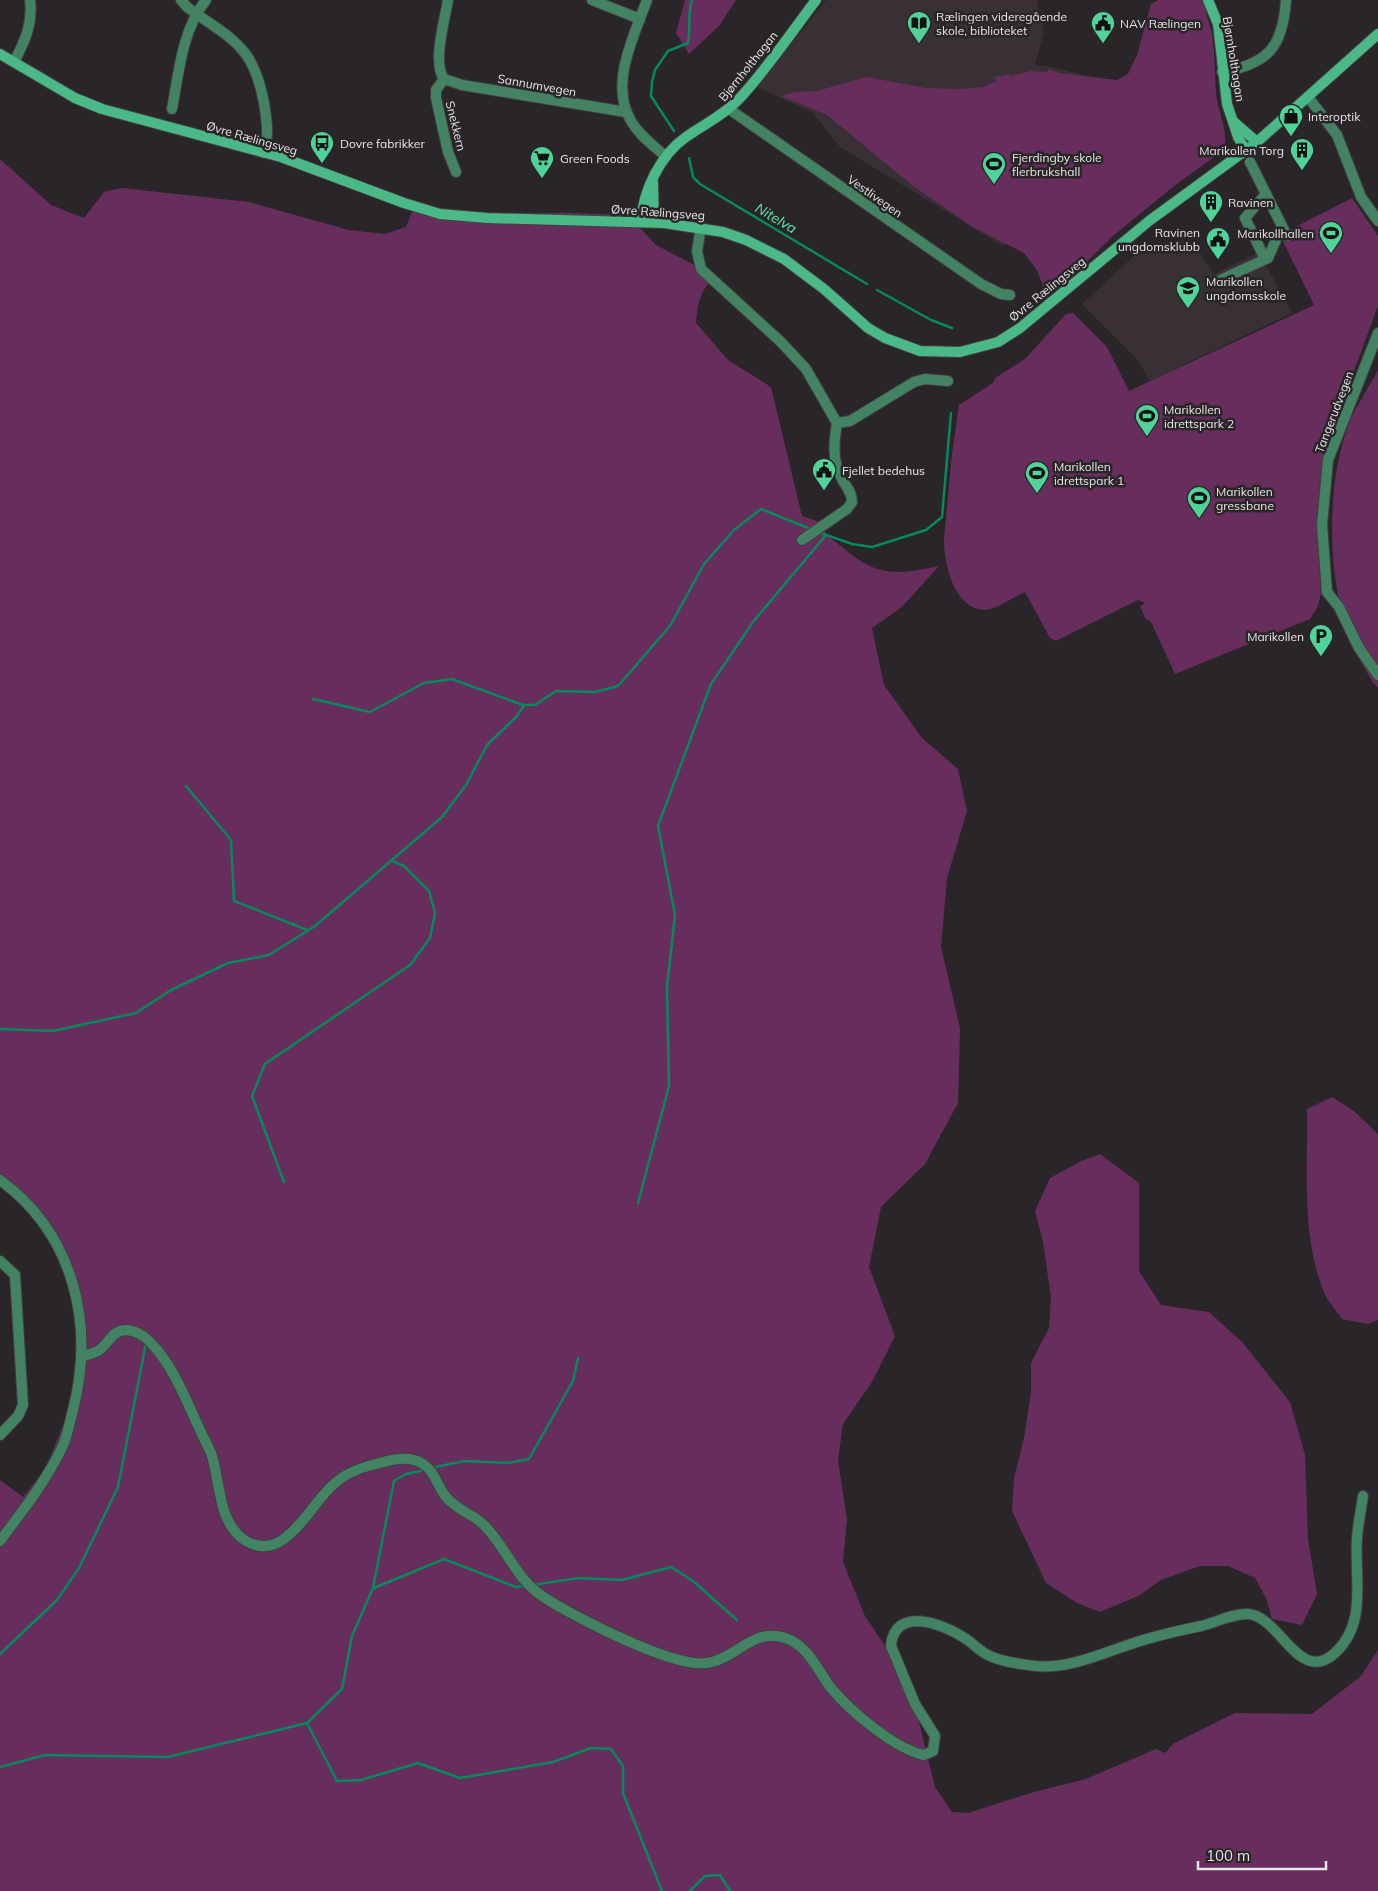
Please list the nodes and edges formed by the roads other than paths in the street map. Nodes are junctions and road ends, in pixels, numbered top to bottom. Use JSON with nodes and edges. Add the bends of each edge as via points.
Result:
{"nodes":[{"id":1,"x":30,"y":0,"type":"edge"},
{"id":2,"x":181,"y":0,"type":"edge"},
{"id":3,"x":206,"y":0,"type":"edge"},
{"id":4,"x":448,"y":0,"type":"edge"},
{"id":5,"x":592,"y":0,"type":"edge"},
{"id":6,"x":647,"y":0,"type":"edge"},
{"id":7,"x":816,"y":0,"type":"edge"},
{"id":8,"x":1208,"y":0,"type":"edge"},
{"id":9,"x":1286,"y":0,"type":"edge"},
{"id":10,"x":196,"y":14,"type":"junction"},
{"id":11,"x":640,"y":19,"type":"junction"},
{"id":12,"x":1378,"y":34,"type":"edge"},
{"id":13,"x":0,"y":54,"type":"edge"},
{"id":14,"x":14,"y":62,"type":"junction"},
{"id":15,"x":1222,"y":72,"type":"junction"},
{"id":16,"x":444,"y":79,"type":"junction"},
{"id":17,"x":1308,"y":97,"type":"junction"},
{"id":18,"x":172,"y":109,"type":"dead end"},
{"id":19,"x":729,"y":109,"type":"junction"},
{"id":20,"x":626,"y":112,"type":"junction"},
{"id":21,"x":1234,"y":122,"type":"junction"},
{"id":22,"x":1257,"y":142,"type":"junction"},
{"id":23,"x":1246,"y":151,"type":"junction"},
{"id":24,"x":264,"y":153,"type":"junction"},
{"id":25,"x":666,"y":156,"type":"junction"},
{"id":26,"x":1250,"y":162,"type":"dead end"},
{"id":27,"x":456,"y":172,"type":"dead end"},
{"id":28,"x":653,"y":182,"type":"junction"},
{"id":29,"x":1266,"y":194,"type":"junction"},
{"id":30,"x":1378,"y":221,"type":"edge"},
{"id":31,"x":641,"y":222,"type":"junction"},
{"id":32,"x":654,"y":222,"type":"junction"},
{"id":33,"x":702,"y":227,"type":"junction"},
{"id":34,"x":1265,"y":259,"type":"junction"},
{"id":35,"x":1216,"y":282,"type":"dead end"},
{"id":36,"x":1010,"y":295,"type":"dead end"},
{"id":37,"x":1378,"y":333,"type":"edge"},
{"id":38,"x":948,"y":380,"type":"dead end"},
{"id":39,"x":838,"y":423,"type":"junction"},
{"id":40,"x":802,"y":540,"type":"dead end"},
{"id":41,"x":1378,"y":676,"type":"edge"},
{"id":42,"x":2,"y":1184,"type":"edge"},
{"id":43,"x":0,"y":1261,"type":"edge"},
{"id":44,"x":82,"y":1356,"type":"junction"},
{"id":45,"x":0,"y":1436,"type":"edge"},
{"id":46,"x":1363,"y":1496,"type":"dead end"},
{"id":47,"x":0,"y":1541,"type":"edge"}],
"edges":[{"from":1,"to":14,"type":"street","via":[[27,37]]},
{"from":2,"to":10,"type":"street"},
{"from":3,"to":10,"type":"street"},
{"from":4,"to":16,"type":"street","name":"Snekkern","via":[[440,55],[440,72]]},
{"from":5,"to":11,"type":"street"},
{"from":6,"to":11,"type":"street"},
{"from":7,"to":19,"type":"main road","name":"Bjørnholthagan","via":[[754,82]]},
{"from":8,"to":15,"type":"main road","name":"Bjørnholthagan","via":[[1218,24]]},
{"from":9,"to":15,"type":"street","via":[[1281,34],[1268,53],[1245,68]]},
{"from":10,"to":18,"type":"street","via":[[188,30]]},
{"from":10,"to":24,"type":"street","via":[[235,41],[254,64],[268,125]]},
{"from":11,"to":20,"type":"street","via":[[623,74]]},
{"from":12,"to":17,"type":"main road","name":"Øvre Rælingsveg"},
{"from":13,"to":14,"type":"main road","name":"Øvre Rælingsveg"},
{"from":14,"to":24,"type":"main road","name":"Øvre Rælingsveg","via":[[102,110]]},
{"from":15,"to":21,"type":"main road","name":"Bjørnholthagan","via":[[1225,98]]},
{"from":16,"to":20,"type":"street","name":"Sannumvegen","via":[[462,85]]},
{"from":16,"to":27,"type":"street","name":"Snekkern","via":[[436,90],[436,98],[448,152]]},
{"from":17,"to":22,"type":"main road","name":"Øvre Rælingsveg"},
{"from":17,"to":30,"type":"street","via":[[1337,135],[1361,197]]},
{"from":19,"to":25,"type":"main road","name":"Bjørnholthagan","via":[[686,137]]},
{"from":19,"to":36,"type":"street","name":"Vestlivegen","via":[[981,284]]},
{"from":20,"to":25,"type":"street","via":[[636,128]]},
{"from":21,"to":22,"type":"main road","name":"Bjørnholthagan"},
{"from":21,"to":23,"type":"main road","name":"Bjørnholthagan"},
{"from":22,"to":23,"type":"main road","name":"Øvre Rælingsveg"},
{"from":23,"to":33,"type":"main road","name":"Øvre Rælingsveg","via":[[1149,221],[1020,328],[993,344],[960,352],[920,350],[885,338],[868,328],[784,259],[746,240]]},
{"from":24,"to":31,"type":"main road","name":"Øvre Rælingsveg","via":[[440,214]]},
{"from":25,"to":28,"type":"main road","name":"Bjørnholthagan"},
{"from":26,"to":29,"type":"street"},
{"from":28,"to":31,"type":"main road","name":"Bjørnholthagan","via":[[644,197]]},
{"from":28,"to":32,"type":"main road"},
{"from":29,"to":34,"type":"street","via":[[1245,218]]},
{"from":29,"to":34,"type":"street","via":[[1287,231]]},
{"from":31,"to":32,"type":"main road","name":"Øvre Rælingsveg"},
{"from":32,"to":33,"type":"main road","name":"Øvre Rælingsveg"},
{"from":33,"to":39,"type":"street","via":[[697,251],[700,269],[806,369]]},
{"from":34,"to":35,"type":"street"},
{"from":37,"to":41,"type":"street","name":"Tangerudvegen","via":[[1335,440],[1326,471],[1322,525],[1327,592]]},
{"from":38,"to":39,"type":"street","via":[[914,382],[850,421]]},
{"from":39,"to":40,"type":"street","via":[[836,464],[852,502],[847,509]]},
{"from":42,"to":44,"type":"street","via":[[23,1199],[46,1226],[74,1279]]},
{"from":43,"to":45,"type":"street","via":[[15,1274],[23,1405],[18,1416]]},
{"from":44,"to":46,"type":"street","via":[[97,1351],[120,1331],[133,1331],[151,1342],[174,1378],[210,1452],[229,1523],[239,1536],[254,1546],[271,1547],[283,1541],[324,1493],[346,1475],[386,1461],[412,1459],[431,1469],[448,1499],[481,1522],[525,1582],[549,1600],[623,1638],[690,1663],[717,1661],[761,1637],[784,1637],[804,1650],[842,1699],[885,1735],[924,1755],[933,1751],[935,1736],[915,1704],[892,1646],[892,1636],[903,1624],[915,1621],[939,1625],[963,1637],[986,1655],[1037,1666],[1100,1656],[1175,1631],[1248,1614],[1261,1618],[1301,1657],[1311,1662],[1321,1660],[1345,1642],[1358,1606],[1357,1538]]},
{"from":44,"to":47,"type":"street","via":[[78,1390],[65,1440],[41,1486]]}]}
